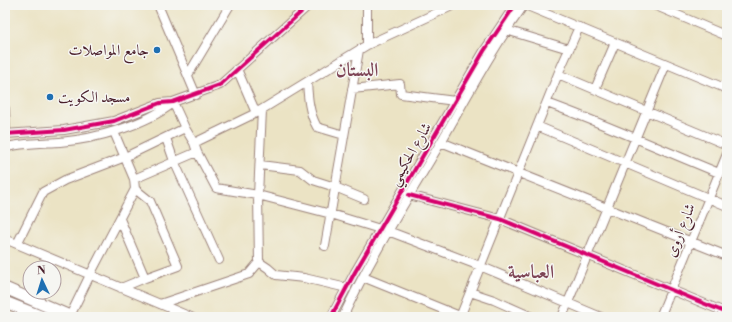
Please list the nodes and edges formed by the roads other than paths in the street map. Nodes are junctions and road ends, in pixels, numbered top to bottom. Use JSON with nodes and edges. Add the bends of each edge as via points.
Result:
{"nodes":[{"id":1,"x":158,"y":5,"type":"edge"},
{"id":2,"x":230,"y":5,"type":"edge"},
{"id":3,"x":309,"y":5,"type":"edge"},
{"id":4,"x":367,"y":5,"type":"edge"},
{"id":5,"x":454,"y":5,"type":"edge"},
{"id":6,"x":515,"y":5,"type":"edge"},
{"id":7,"x":525,"y":5,"type":"edge"},
{"id":8,"x":654,"y":5,"type":"edge"},
{"id":9,"x":579,"y":27,"type":"junction"},
{"id":10,"x":506,"y":30,"type":"junction"},
{"id":11,"x":727,"y":36,"type":"edge"},
{"id":12,"x":615,"y":42,"type":"junction"},
{"id":13,"x":367,"y":45,"type":"junction"},
{"id":14,"x":569,"y":49,"type":"junction"},
{"id":15,"x":359,"y":50,"type":"junction"},
{"id":16,"x":666,"y":64,"type":"junction"},
{"id":17,"x":237,"y":69,"type":"junction"},
{"id":18,"x":558,"y":74,"type":"junction"},
{"id":19,"x":188,"y":75,"type":"junction"},
{"id":20,"x":307,"y":82,"type":"junction"},
{"id":21,"x":352,"y":89,"type":"junction"},
{"id":22,"x":595,"y":89,"type":"junction"},
{"id":23,"x":727,"y":89,"type":"edge"},
{"id":24,"x":196,"y":95,"type":"junction"},
{"id":25,"x":455,"y":101,"type":"junction"},
{"id":26,"x":174,"y":102,"type":"junction"},
{"id":27,"x":547,"y":103,"type":"junction"},
{"id":28,"x":5,"y":109,"type":"edge"},
{"id":29,"x":646,"y":111,"type":"junction"},
{"id":30,"x":259,"y":112,"type":"junction"},
{"id":31,"x":537,"y":126,"type":"junction"},
{"id":32,"x":185,"y":128,"type":"junction"},
{"id":33,"x":114,"y":132,"type":"junction"},
{"id":34,"x":5,"y":134,"type":"edge"},
{"id":35,"x":344,"y":135,"type":"junction"},
{"id":36,"x":166,"y":138,"type":"junction"},
{"id":37,"x":635,"y":139,"type":"junction"},
{"id":38,"x":441,"y":142,"type":"junction"},
{"id":39,"x":194,"y":143,"type":"junction"},
{"id":40,"x":727,"y":145,"type":"edge"},
{"id":41,"x":5,"y":148,"type":"edge"},
{"id":42,"x":197,"y":152,"type":"junction"},
{"id":43,"x":727,"y":154,"type":"edge"},
{"id":44,"x":125,"y":157,"type":"junction"},
{"id":45,"x":174,"y":161,"type":"junction"},
{"id":46,"x":625,"y":163,"type":"junction"},
{"id":47,"x":260,"y":165,"type":"junction"},
{"id":48,"x":518,"y":172,"type":"junction"},
{"id":49,"x":719,"y":173,"type":"junction"},
{"id":50,"x":134,"y":179,"type":"junction"},
{"id":51,"x":335,"y":187,"type":"junction"},
{"id":52,"x":135,"y":189,"type":"junction"},
{"id":53,"x":258,"y":195,"type":"junction"},
{"id":54,"x":409,"y":195,"type":"junction"},
{"id":55,"x":709,"y":198,"type":"junction"},
{"id":56,"x":364,"y":199,"type":"dead end"},
{"id":57,"x":727,"y":206,"type":"edge"},
{"id":58,"x":607,"y":208,"type":"junction"},
{"id":59,"x":331,"y":214,"type":"junction"},
{"id":60,"x":120,"y":219,"type":"junction"},
{"id":61,"x":500,"y":219,"type":"junction"},
{"id":62,"x":384,"y":230,"type":"junction"},
{"id":63,"x":5,"y":238,"type":"edge"},
{"id":64,"x":691,"y":241,"type":"junction"},
{"id":65,"x":17,"y":244,"type":"junction"},
{"id":66,"x":325,"y":246,"type":"dead end"},
{"id":67,"x":588,"y":255,"type":"junction"},
{"id":68,"x":727,"y":256,"type":"edge"},
{"id":69,"x":219,"y":260,"type":"dead end"},
{"id":70,"x":259,"y":262,"type":"junction"},
{"id":71,"x":480,"y":266,"type":"junction"},
{"id":72,"x":90,"y":275,"type":"junction"},
{"id":73,"x":363,"y":277,"type":"junction"},
{"id":74,"x":145,"y":278,"type":"junction"},
{"id":75,"x":5,"y":288,"type":"edge"},
{"id":76,"x":121,"y":288,"type":"junction"},
{"id":77,"x":347,"y":288,"type":"junction"},
{"id":78,"x":671,"y":289,"type":"junction"},
{"id":79,"x":470,"y":292,"type":"junction"},
{"id":80,"x":5,"y":302,"type":"edge"},
{"id":81,"x":568,"y":303,"type":"junction"},
{"id":82,"x":160,"y":304,"type":"junction"},
{"id":83,"x":727,"y":312,"type":"edge"},
{"id":84,"x":30,"y":315,"type":"edge"},
{"id":85,"x":43,"y":317,"type":"edge"},
{"id":86,"x":71,"y":317,"type":"edge"},
{"id":87,"x":191,"y":317,"type":"edge"},
{"id":88,"x":331,"y":317,"type":"edge"},
{"id":89,"x":343,"y":317,"type":"edge"},
{"id":90,"x":460,"y":317,"type":"edge"},
{"id":91,"x":532,"y":317,"type":"edge"},
{"id":92,"x":562,"y":317,"type":"edge"},
{"id":93,"x":601,"y":317,"type":"edge"},
{"id":94,"x":660,"y":317,"type":"edge"}],
"edges":[{"from":1,"to":19,"type":"street"},
{"from":2,"to":19,"type":"street"},
{"from":3,"to":17,"type":"street"},
{"from":4,"to":13,"type":"street"},
{"from":5,"to":13,"type":"street"},
{"from":6,"to":25,"type":"street","name":"شارع الحكيمي"},
{"from":7,"to":9,"type":"street"},
{"from":7,"to":10,"type":"street","name":"شارع الحكيمي"},
{"from":8,"to":11,"type":"street"},
{"from":9,"to":12,"type":"street"},
{"from":9,"to":14,"type":"street"},
{"from":10,"to":14,"type":"street"},
{"from":10,"to":38,"type":"street","name":"شارع الحكيمي"},
{"from":12,"to":16,"type":"street"},
{"from":12,"to":22,"type":"street"},
{"from":13,"to":15,"type":"street"},
{"from":14,"to":18,"type":"street"},
{"from":15,"to":20,"type":"street"},
{"from":15,"to":21,"type":"street"},
{"from":16,"to":23,"type":"street"},
{"from":16,"to":29,"type":"street"},
{"from":17,"to":24,"type":"street","via":[[220,85]]},
{"from":17,"to":30,"type":"street"},
{"from":18,"to":22,"type":"street"},
{"from":18,"to":27,"type":"street"},
{"from":19,"to":24,"type":"street"},
{"from":20,"to":30,"type":"street"},
{"from":20,"to":35,"type":"street","via":[[308,100],[317,127]]},
{"from":21,"to":25,"type":"street","via":[[400,84],[401,94]]},
{"from":21,"to":35,"type":"street"},
{"from":22,"to":29,"type":"street"},
{"from":24,"to":26,"type":"street"},
{"from":25,"to":62,"type":"street","name":"شارع الحكيمي"},
{"from":26,"to":32,"type":"street"},
{"from":26,"to":33,"type":"street","via":[[163,110]]},
{"from":26,"to":34,"type":"street","via":[[160,104],[114,121],[64,130]]},
{"from":27,"to":31,"type":"street"},
{"from":27,"to":37,"type":"street"},
{"from":28,"to":34,"type":"street"},
{"from":29,"to":37,"type":"street"},
{"from":29,"to":40,"type":"street"},
{"from":30,"to":39,"type":"street"},
{"from":30,"to":47,"type":"street"},
{"from":31,"to":46,"type":"street"},
{"from":31,"to":48,"type":"street"},
{"from":32,"to":36,"type":"street"},
{"from":32,"to":39,"type":"street"},
{"from":33,"to":41,"type":"street","via":[[68,142]]},
{"from":33,"to":44,"type":"street"},
{"from":35,"to":51,"type":"street"},
{"from":36,"to":44,"type":"street"},
{"from":36,"to":45,"type":"street"},
{"from":37,"to":46,"type":"street"},
{"from":37,"to":49,"type":"street"},
{"from":38,"to":48,"type":"street"},
{"from":38,"to":54,"type":"street","name":"شارع الحكيمي"},
{"from":39,"to":42,"type":"street"},
{"from":42,"to":45,"type":"street"},
{"from":42,"to":53,"type":"street","via":[[216,188]]},
{"from":43,"to":49,"type":"street","name":"شارع أروى"},
{"from":44,"to":50,"type":"street"},
{"from":44,"to":65,"type":"street","via":[[65,180],[43,192]]},
{"from":45,"to":50,"type":"street"},
{"from":45,"to":69,"type":"street"},
{"from":46,"to":55,"type":"street"},
{"from":46,"to":58,"type":"street"},
{"from":47,"to":51,"type":"street","via":[[300,170],[313,180]]},
{"from":47,"to":53,"type":"street"},
{"from":48,"to":58,"type":"street"},
{"from":48,"to":61,"type":"street"},
{"from":49,"to":55,"type":"street","name":"شارع أروى"},
{"from":50,"to":52,"type":"street"},
{"from":51,"to":56,"type":"street"},
{"from":51,"to":59,"type":"street"},
{"from":52,"to":60,"type":"street"},
{"from":52,"to":74,"type":"street","via":[[150,201],[178,266]]},
{"from":53,"to":59,"type":"street"},
{"from":53,"to":70,"type":"street"},
{"from":54,"to":61,"type":"street"},
{"from":54,"to":62,"type":"street","name":"شارع الحكيمي"},
{"from":55,"to":57,"type":"street"},
{"from":55,"to":64,"type":"street","name":"شارع أروى"},
{"from":58,"to":64,"type":"street"},
{"from":58,"to":67,"type":"street"},
{"from":59,"to":62,"type":"street"},
{"from":59,"to":66,"type":"street"},
{"from":60,"to":72,"type":"street"},
{"from":60,"to":74,"type":"street"},
{"from":61,"to":67,"type":"street"},
{"from":61,"to":71,"type":"street"},
{"from":62,"to":71,"type":"street"},
{"from":62,"to":73,"type":"street","name":"شارع الحكيمي"},
{"from":62,"to":77,"type":"street","name":"شارع الحكيمي"},
{"from":63,"to":65,"type":"street"},
{"from":64,"to":68,"type":"street"},
{"from":64,"to":78,"type":"street","name":"شارع أروى"},
{"from":65,"to":72,"type":"street"},
{"from":67,"to":78,"type":"street"},
{"from":67,"to":81,"type":"street"},
{"from":70,"to":77,"type":"street","via":[[276,275],[304,278]]},
{"from":70,"to":82,"type":"street","via":[[249,274]]},
{"from":71,"to":79,"type":"street"},
{"from":71,"to":81,"type":"street"},
{"from":72,"to":76,"type":"street"},
{"from":72,"to":86,"type":"street"},
{"from":73,"to":89,"type":"street","name":"شارع الحكيمي"},
{"from":73,"to":90,"type":"street"},
{"from":74,"to":76,"type":"street"},
{"from":75,"to":86,"type":"highway"},
{"from":76,"to":82,"type":"street"},
{"from":77,"to":88,"type":"street","name":"شارع الحكيمي"},
{"from":78,"to":83,"type":"street"},
{"from":78,"to":94,"type":"street","name":"شارع أروى"},
{"from":79,"to":90,"type":"street"},
{"from":79,"to":91,"type":"street"},
{"from":80,"to":84,"type":"highway"},
{"from":81,"to":92,"type":"street"},
{"from":81,"to":93,"type":"street"},
{"from":82,"to":87,"type":"street"},
{"from":84,"to":85,"type":"highway"}]}
